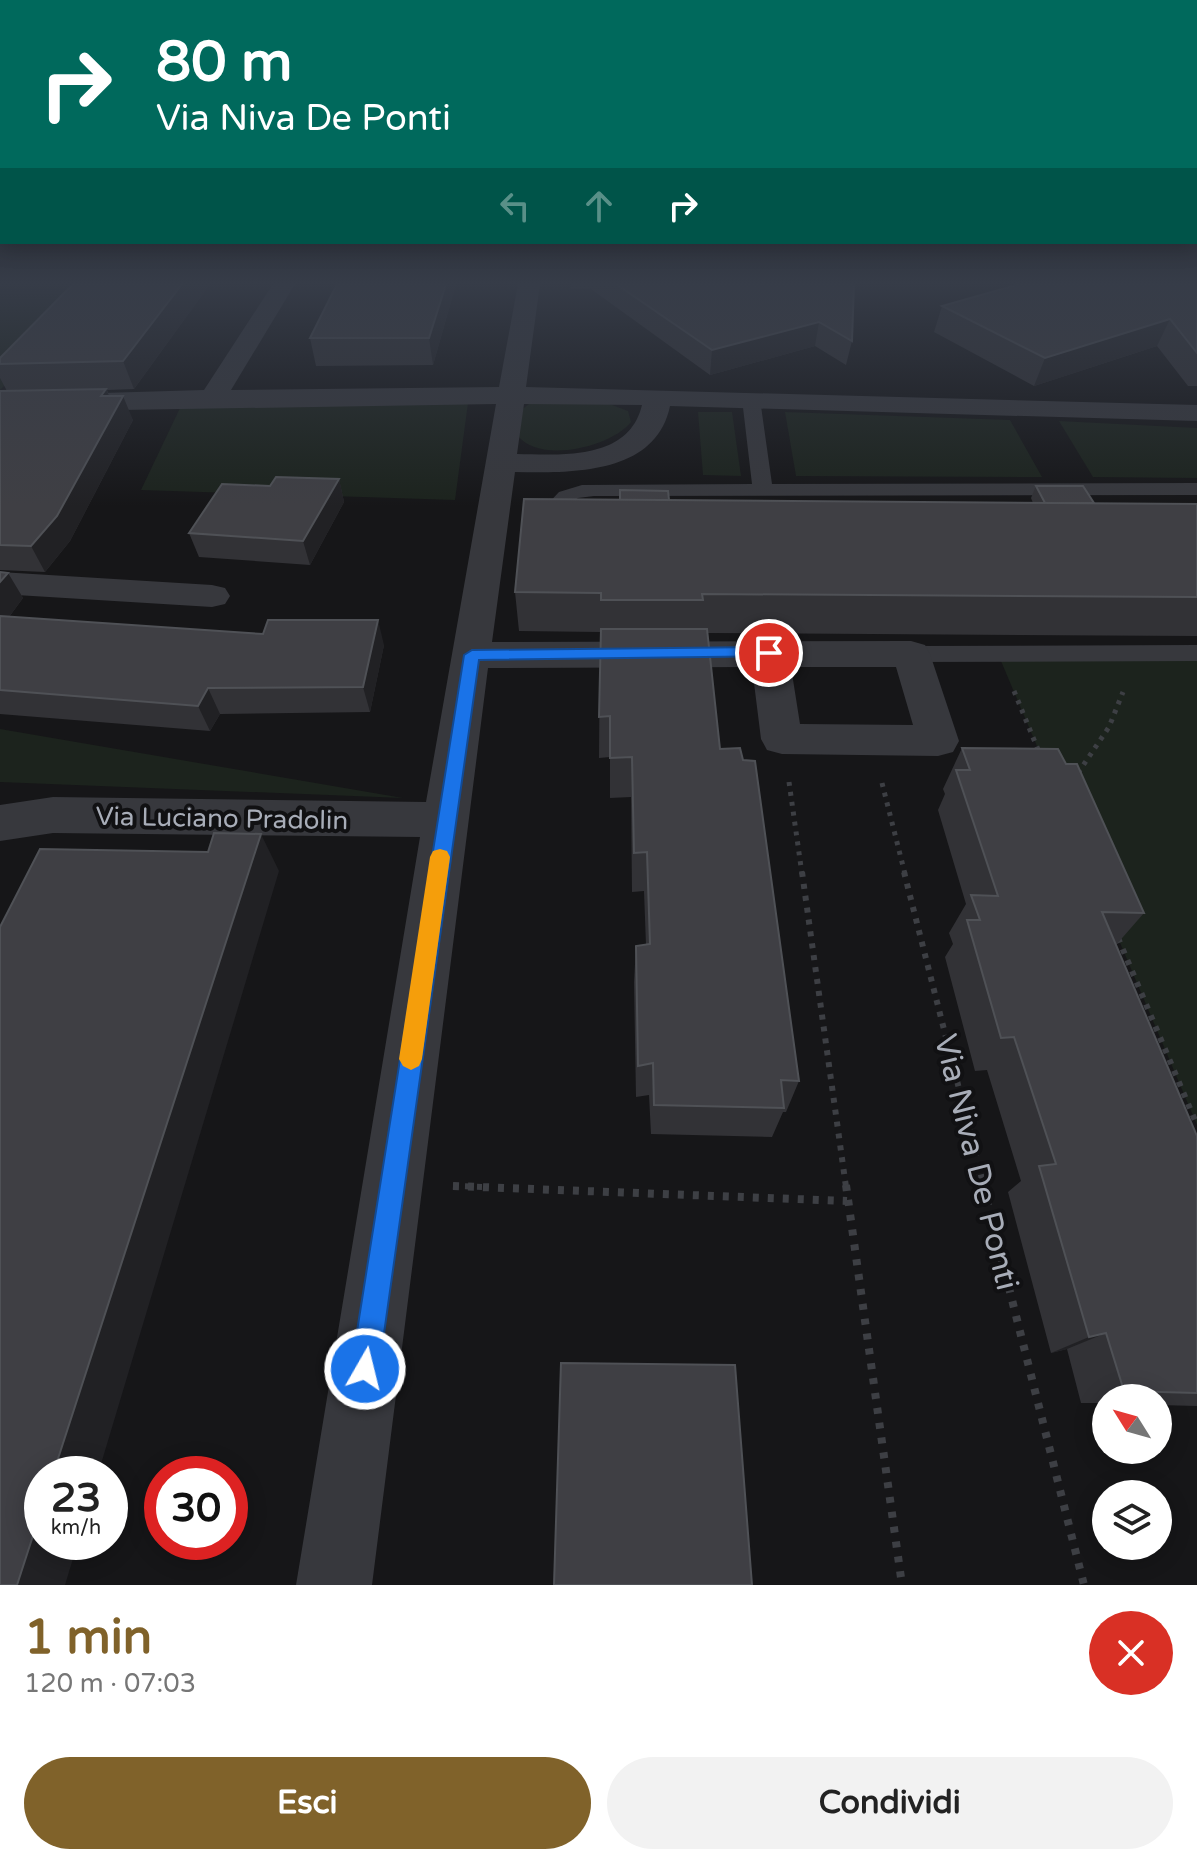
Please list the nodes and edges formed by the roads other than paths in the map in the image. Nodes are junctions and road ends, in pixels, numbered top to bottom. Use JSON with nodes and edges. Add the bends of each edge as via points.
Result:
{"nodes":[{"id":1,"x":238,"y":358,"type":"edge"},
{"id":2,"x":518,"y":358,"type":"edge"},
{"id":3,"x":513,"y":395,"type":"junction"},
{"id":4,"x":213,"y":397,"type":"junction"},
{"id":5,"x":658,"y":397,"type":"junction"},
{"id":6,"x":751,"y":399,"type":"junction"},
{"id":7,"x":0,"y":404,"type":"edge"},
{"id":8,"x":1197,"y":416,"type":"edge"},
{"id":9,"x":502,"y":463,"type":"junction"},
{"id":10,"x":763,"y":489,"type":"junction"},
{"id":11,"x":1197,"y":489,"type":"edge"},
{"id":12,"x":592,"y":529,"type":"edge"},
{"id":13,"x":0,"y":583,"type":"edge"},
{"id":14,"x":212,"y":596,"type":"dead end"},
{"id":15,"x":769,"y":653,"type":"junction"},
{"id":16,"x":1197,"y":653,"type":"edge"},
{"id":17,"x":911,"y":654,"type":"junction"},
{"id":18,"x":472,"y":655,"type":"junction"},
{"id":19,"x":445,"y":820,"type":"junction"},
{"id":20,"x":0,"y":823,"type":"edge"},
{"id":21,"x":334,"y":1585,"type":"edge"}],
"edges":[{"from":1,"to":4,"type":"street"},
{"from":2,"to":3,"type":"street"},
{"from":3,"to":4,"type":"street"},
{"from":3,"to":5,"type":"street"},
{"from":3,"to":9,"type":"street"},
{"from":4,"to":7,"type":"street"},
{"from":5,"to":6,"type":"street"},
{"from":5,"to":9,"type":"street","via":[[651,430],[616,453],[578,462]]},
{"from":6,"to":8,"type":"street"},
{"from":6,"to":10,"type":"lane"},
{"from":9,"to":18,"type":"street"},
{"from":10,"to":11,"type":"lane"},
{"from":10,"to":12,"type":"lane","via":[[594,490],[577,491],[558,501],[554,508],[560,520]]},
{"from":13,"to":14,"type":"street"},
{"from":15,"to":17,"type":"street"},
{"from":15,"to":17,"type":"street","via":[[782,739],[938,741]]},
{"from":15,"to":18,"type":"street"},
{"from":16,"to":17,"type":"lane"},
{"from":18,"to":19,"type":"street"},
{"from":19,"to":20,"type":"street","name":"Via Luciano Pradolin","via":[[53,815]]},
{"from":19,"to":21,"type":"street"}]}
